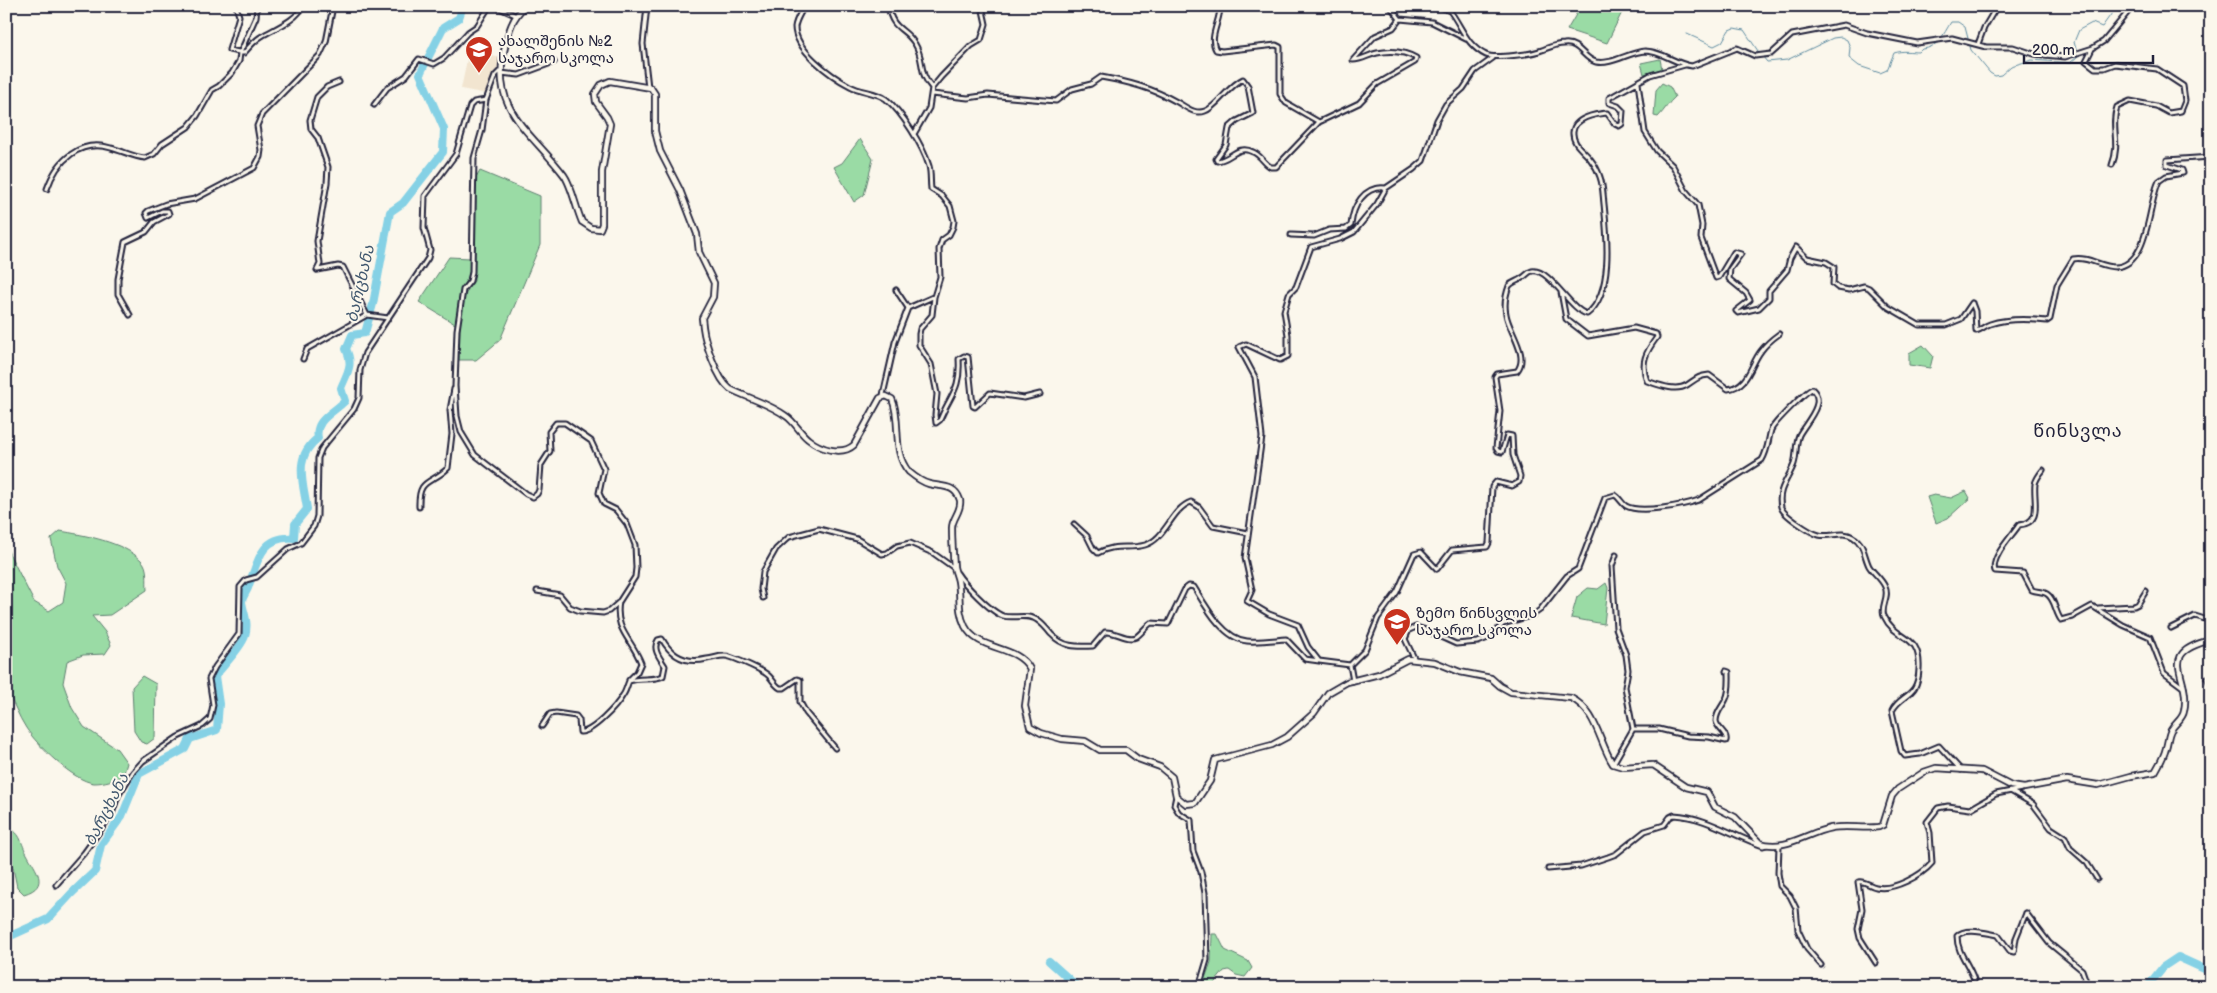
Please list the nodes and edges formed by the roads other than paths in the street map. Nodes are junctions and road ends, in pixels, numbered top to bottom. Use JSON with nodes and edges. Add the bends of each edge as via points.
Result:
{"nodes":[{"id":1,"x":236,"y":6,"type":"edge"},
{"id":2,"x":258,"y":6,"type":"edge"},
{"id":3,"x":303,"y":6,"type":"edge"},
{"id":4,"x":333,"y":6,"type":"edge"},
{"id":5,"x":493,"y":6,"type":"edge"},
{"id":6,"x":524,"y":6,"type":"edge"},
{"id":7,"x":647,"y":6,"type":"edge"},
{"id":8,"x":804,"y":6,"type":"edge"},
{"id":9,"x":888,"y":6,"type":"edge"},
{"id":10,"x":982,"y":6,"type":"edge"},
{"id":11,"x":1220,"y":6,"type":"edge"},
{"id":12,"x":1390,"y":6,"type":"edge"},
{"id":13,"x":1438,"y":6,"type":"edge"},
{"id":14,"x":1997,"y":6,"type":"edge"},
{"id":15,"x":2133,"y":6,"type":"edge"},
{"id":16,"x":515,"y":16,"type":"junction"},
{"id":17,"x":1400,"y":19,"type":"junction"},
{"id":18,"x":1466,"y":40,"type":"junction"},
{"id":19,"x":1978,"y":44,"type":"junction"},
{"id":20,"x":2093,"y":48,"type":"junction"},
{"id":21,"x":240,"y":52,"type":"junction"},
{"id":22,"x":1493,"y":58,"type":"junction"},
{"id":23,"x":554,"y":62,"type":"dead end"},
{"id":24,"x":1685,"y":64,"type":"junction"},
{"id":25,"x":501,"y":72,"type":"junction"},
{"id":26,"x":339,"y":82,"type":"dead end"},
{"id":27,"x":1638,"y":83,"type":"junction"},
{"id":28,"x":648,"y":87,"type":"junction"},
{"id":29,"x":932,"y":88,"type":"junction"},
{"id":30,"x":932,"y":94,"type":"junction"},
{"id":31,"x":486,"y":100,"type":"junction"},
{"id":32,"x":374,"y":105,"type":"dead end"},
{"id":33,"x":1318,"y":122,"type":"junction"},
{"id":34,"x":914,"y":134,"type":"junction"},
{"id":35,"x":2211,"y":157,"type":"edge"},
{"id":36,"x":2112,"y":165,"type":"dead end"},
{"id":37,"x":1386,"y":188,"type":"junction"},
{"id":38,"x":48,"y":189,"type":"dead end"},
{"id":39,"x":1291,"y":235,"type":"dead end"},
{"id":40,"x":896,"y":290,"type":"dead end"},
{"id":41,"x":1561,"y":291,"type":"junction"},
{"id":42,"x":934,"y":297,"type":"junction"},
{"id":43,"x":908,"y":308,"type":"junction"},
{"id":44,"x":130,"y":315,"type":"dead end"},
{"id":45,"x":368,"y":315,"type":"junction"},
{"id":46,"x":388,"y":318,"type":"junction"},
{"id":47,"x":1779,"y":334,"type":"dead end"},
{"id":48,"x":303,"y":359,"type":"dead end"},
{"id":49,"x":455,"y":386,"type":"junction"},
{"id":50,"x":1040,"y":394,"type":"dead end"},
{"id":51,"x":882,"y":396,"type":"junction"},
{"id":52,"x":2042,"y":470,"type":"dead end"},
{"id":53,"x":418,"y":507,"type":"dead end"},
{"id":54,"x":1074,"y":524,"type":"dead end"},
{"id":55,"x":1248,"y":533,"type":"junction"},
{"id":56,"x":1616,"y":555,"type":"dead end"},
{"id":57,"x":954,"y":568,"type":"junction"},
{"id":58,"x":537,"y":591,"type":"dead end"},
{"id":59,"x":2146,"y":591,"type":"dead end"},
{"id":60,"x":762,"y":598,"type":"dead end"},
{"id":61,"x":619,"y":602,"type":"junction"},
{"id":62,"x":2097,"y":608,"type":"junction"},
{"id":63,"x":2211,"y":621,"type":"edge"},
{"id":64,"x":2171,"y":628,"type":"dead end"},
{"id":65,"x":2211,"y":640,"type":"edge"},
{"id":66,"x":1414,"y":658,"type":"junction"},
{"id":67,"x":1319,"y":661,"type":"junction"},
{"id":68,"x":1350,"y":665,"type":"junction"},
{"id":69,"x":1726,"y":670,"type":"dead end"},
{"id":70,"x":2206,"y":678,"type":"dead end"},
{"id":71,"x":629,"y":681,"type":"junction"},
{"id":72,"x":1353,"y":682,"type":"junction"},
{"id":73,"x":2211,"y":686,"type":"edge"},
{"id":74,"x":2184,"y":688,"type":"junction"},
{"id":75,"x":542,"y":726,"type":"dead end"},
{"id":76,"x":1634,"y":729,"type":"junction"},
{"id":77,"x":835,"y":748,"type":"dead end"},
{"id":78,"x":1613,"y":764,"type":"junction"},
{"id":79,"x":1961,"y":770,"type":"junction"},
{"id":80,"x":2024,"y":788,"type":"junction"},
{"id":81,"x":2012,"y":792,"type":"junction"},
{"id":82,"x":1176,"y":796,"type":"junction"},
{"id":83,"x":1766,"y":845,"type":"junction"},
{"id":84,"x":1779,"y":846,"type":"junction"},
{"id":85,"x":1548,"y":869,"type":"dead end"},
{"id":86,"x":2097,"y":879,"type":"dead end"},
{"id":87,"x":56,"y":886,"type":"dead end"},
{"id":88,"x":1876,"y":963,"type":"dead end"},
{"id":89,"x":1821,"y":965,"type":"dead end"},
{"id":90,"x":1199,"y":987,"type":"edge"},
{"id":91,"x":1976,"y":987,"type":"edge"},
{"id":92,"x":2088,"y":987,"type":"edge"}],
"edges":[{"from":1,"to":21,"type":"street","via":[[239,16],[229,47],[232,52]]},
{"from":2,"to":21,"type":"street"},
{"from":3,"to":21,"type":"street","via":[[300,12],[277,29],[260,37],[244,53]]},
{"from":4,"to":44,"type":"street","via":[[320,55],[258,121],[260,157],[254,168],[195,199],[148,211],[148,218],[162,211],[169,214],[154,222],[146,232],[125,242],[118,294]]},
{"from":5,"to":16,"type":"street"},
{"from":5,"to":32,"type":"street","via":[[444,58],[434,64],[418,59],[406,76],[387,88]]},
{"from":6,"to":16,"type":"street"},
{"from":7,"to":28,"type":"street","via":[[643,44]]},
{"from":8,"to":34,"type":"street","via":[[796,20],[796,34],[798,42],[810,56],[851,87],[890,103]]},
{"from":9,"to":29,"type":"street","via":[[898,29],[914,42],[925,80]]},
{"from":10,"to":29,"type":"street","via":[[986,24],[981,40],[965,52]]},
{"from":11,"to":33,"type":"street","via":[[1221,14],[1213,39],[1216,50],[1280,47],[1280,94],[1286,103]]},
{"from":12,"to":17,"type":"street"},
{"from":13,"to":18,"type":"street","via":[[1452,13]]},
{"from":14,"to":19,"type":"street"},
{"from":15,"to":20,"type":"street","via":[[2104,41]]},
{"from":16,"to":25,"type":"street","via":[[510,24]]},
{"from":17,"to":18,"type":"street","via":[[1432,22]]},
{"from":17,"to":33,"type":"street","via":[[1393,28],[1375,36],[1353,60],[1378,52],[1403,51],[1416,58],[1415,62],[1377,84],[1359,103]]},
{"from":18,"to":22,"type":"street"},
{"from":19,"to":20,"type":"street","via":[[2065,57]]},
{"from":19,"to":24,"type":"street","via":[[1944,38],[1916,42],[1841,25],[1792,35],[1767,55],[1755,56],[1737,48],[1698,64]]},
{"from":20,"to":36,"type":"street","via":[[2086,61],[2094,68],[2115,64],[2157,69],[2183,86],[2185,101],[2181,111],[2169,113],[2156,106],[2130,101],[2117,107],[2113,122],[2117,132],[2116,155]]},
{"from":21,"to":38,"type":"street","via":[[232,74],[212,90],[188,127],[162,144],[154,154],[145,158],[90,144],[64,160],[53,172]]},
{"from":22,"to":24,"type":"street","via":[[1570,44],[1580,49],[1589,60],[1597,62],[1645,51]]},
{"from":22,"to":37,"type":"street","via":[[1475,71],[1446,104],[1423,161]]},
{"from":23,"to":25,"type":"street","via":[[519,75]]},
{"from":24,"to":27,"type":"street","via":[[1656,73]]},
{"from":25,"to":28,"type":"street","via":[[502,90],[512,113],[564,176],[582,222],[595,229],[600,229],[602,224],[602,172],[610,129],[595,94],[601,85],[610,82]]},
{"from":25,"to":31,"type":"street","via":[[495,76]]},
{"from":26,"to":45,"type":"street","via":[[327,87],[317,97],[310,120],[328,167],[317,241],[318,270],[343,267]]},
{"from":27,"to":35,"type":"street","via":[[1645,132],[1657,151],[1673,166],[1698,206],[1701,238],[1716,278],[1734,252],[1741,254],[1730,270],[1729,278],[1750,300],[1739,307],[1738,313],[1759,308],[1769,298],[1769,291],[1787,270],[1796,247],[1808,258],[1834,267],[1833,284],[1838,288],[1849,290],[1864,286],[1888,307],[1918,325],[1946,326],[1961,319],[1972,303],[1976,331],[1988,324],[2006,321],[2047,321],[2057,285],[2073,259],[2085,258],[2118,267],[2136,254],[2145,237],[2159,181],[2183,172],[2167,165],[2167,160]]},
{"from":27,"to":41,"type":"street","via":[[1609,98],[1610,103],[1623,112],[1619,126],[1607,113],[1580,120],[1574,125],[1575,143],[1592,161],[1601,179],[1607,264],[1600,293],[1587,314]]},
{"from":28,"to":51,"type":"street","via":[[655,94],[655,131],[660,151],[680,190],[697,234],[699,252],[714,283],[713,297],[702,318],[723,384],[787,416],[806,439],[837,451],[849,450],[854,445]]},
{"from":29,"to":30,"type":"street"},
{"from":30,"to":33,"type":"street","via":[[1056,101],[1072,89],[1091,84],[1101,77],[1151,89],[1196,113],[1207,111],[1244,79],[1253,113],[1229,128],[1226,145],[1216,161],[1247,149],[1272,168]]},
{"from":30,"to":34,"type":"street","via":[[930,108]]},
{"from":31,"to":46,"type":"street","via":[[470,106],[456,154],[425,196],[424,228],[430,250],[428,258]]},
{"from":31,"to":49,"type":"street","via":[[474,158],[474,260],[460,308]]},
{"from":34,"to":42,"type":"street","via":[[929,166],[931,189],[950,206],[954,221],[954,227],[942,240],[939,249],[940,277]]},
{"from":37,"to":39,"type":"street","via":[[1379,187],[1364,194],[1356,204],[1351,226],[1346,229],[1329,230],[1314,236]]},
{"from":37,"to":55,"type":"street","via":[[1354,232],[1311,247],[1284,310],[1288,356],[1280,360],[1246,344],[1239,347],[1255,376],[1262,437]]},
{"from":40,"to":43,"type":"street"},
{"from":41,"to":47,"type":"street","via":[[1566,319],[1588,336],[1634,328],[1656,334],[1643,369],[1647,381],[1663,386],[1686,386],[1698,376],[1709,375],[1728,389],[1737,388],[1747,378],[1762,350]]},
{"from":41,"to":68,"type":"street","via":[[1552,281],[1533,271],[1511,283],[1507,291],[1506,316],[1521,362],[1517,371],[1495,377],[1500,411],[1496,448],[1502,452],[1507,434],[1512,436],[1513,458],[1520,476],[1516,485],[1496,482],[1492,487],[1489,543],[1483,548],[1452,550],[1437,569],[1421,552],[1414,554],[1397,592],[1378,618],[1365,650]]},
{"from":42,"to":43,"type":"street"},
{"from":42,"to":50,"type":"street","via":[[932,315],[920,329],[919,345],[931,364],[937,394],[936,422],[954,394],[959,359],[964,356],[968,357],[970,365],[975,407],[990,393],[1024,398]]},
{"from":43,"to":51,"type":"street","via":[[895,342]]},
{"from":45,"to":46,"type":"street"},
{"from":45,"to":48,"type":"street","via":[[307,349]]},
{"from":46,"to":87,"type":"street","via":[[365,353],[360,370],[360,398],[318,458],[314,526],[301,543],[288,549],[240,587],[238,634],[209,679],[213,705],[210,719],[178,737],[138,767],[118,796],[112,814]]},
{"from":49,"to":53,"type":"street","via":[[450,410],[452,434],[448,468],[420,487]]},
{"from":49,"to":61,"type":"street","via":[[455,408],[461,432],[475,455],[533,497],[537,494],[541,465],[550,451],[548,432],[556,423],[565,423],[592,441],[604,469],[599,493],[604,504],[616,510],[627,524],[635,545],[635,577]]},
{"from":51,"to":57,"type":"street","via":[[892,399],[895,405],[898,439],[907,469],[923,482],[948,486],[959,499],[960,507],[952,529]]},
{"from":52,"to":62,"type":"street","via":[[2035,484],[2032,520],[2019,525],[2001,549],[1993,568],[1998,572],[2023,573],[2032,590],[2050,597],[2061,620],[2072,618],[2088,607]]},
{"from":54,"to":55,"type":"street","via":[[1098,553],[1115,546],[1145,545],[1158,536],[1184,504],[1191,502],[1199,507],[1213,526]]},
{"from":55,"to":67,"type":"street","via":[[1245,558],[1252,590],[1247,601],[1298,625]]},
{"from":56,"to":76,"type":"street","via":[[1612,566],[1616,628],[1626,655],[1625,686]]},
{"from":57,"to":60,"type":"street","via":[[933,553],[910,544],[882,554],[857,539],[819,529],[789,537],[776,549],[763,572]]},
{"from":57,"to":67,"type":"street","via":[[993,610],[1004,616],[1036,618],[1058,642],[1068,646],[1094,646],[1105,632],[1131,638],[1151,623],[1168,624],[1189,586],[1194,587],[1212,616],[1232,636],[1245,641],[1286,639],[1305,659]]},
{"from":57,"to":82,"type":"street","via":[[960,612],[972,636],[1010,652],[1030,669],[1025,706],[1030,728],[1062,739],[1085,741],[1100,750],[1126,750],[1138,759],[1160,767],[1172,777]]},
{"from":58,"to":61,"type":"street","via":[[560,595],[570,606],[597,614],[608,611]]},
{"from":59,"to":62,"type":"street","via":[[2134,606]]},
{"from":61,"to":71,"type":"street","via":[[618,621],[641,663]]},
{"from":62,"to":74,"type":"street","via":[[2152,639],[2164,673]]},
{"from":63,"to":64,"type":"street","via":[[2195,616]]},
{"from":65,"to":74,"type":"street","via":[[2184,650],[2178,666]]},
{"from":66,"to":72,"type":"street"},
{"from":66,"to":78,"type":"street","via":[[1491,678],[1511,692],[1578,701],[1594,724]]},
{"from":66,"to":79,"type":"street","via":[[1405,639],[1409,630],[1416,627],[1456,644],[1478,642],[1490,637],[1503,624],[1540,610],[1566,576],[1578,569],[1605,498],[1616,495],[1625,506],[1640,510],[1688,504],[1762,460],[1772,428],[1780,416],[1812,388],[1818,398],[1815,410],[1798,437],[1794,464],[1782,487],[1782,510],[1820,536],[1842,534],[1853,536],[1860,543],[1870,568],[1886,587],[1882,610],[1886,619],[1918,648],[1918,682],[1892,711],[1902,754],[1912,756],[1939,746]]},
{"from":67,"to":68,"type":"street"},
{"from":68,"to":72,"type":"street"},
{"from":69,"to":76,"type":"street","via":[[1730,688],[1716,719],[1726,741]]},
{"from":70,"to":73,"type":"street"},
{"from":71,"to":75,"type":"street","via":[[623,696],[604,718],[583,733],[578,730],[576,716],[550,714]]},
{"from":71,"to":77,"type":"street","via":[[663,676],[665,666],[655,646],[662,639],[679,658],[706,660],[730,657],[768,675],[780,688],[800,680],[800,702]]},
{"from":72,"to":82,"type":"street","via":[[1328,693],[1314,713],[1287,738],[1261,750],[1215,760],[1210,781],[1195,803],[1186,804]]},
{"from":74,"to":80,"type":"street","via":[[2184,714],[2170,731],[2166,750],[2155,772],[2098,786],[2067,780]]},
{"from":76,"to":78,"type":"street"},
{"from":78,"to":83,"type":"street","via":[[1623,767],[1653,765],[1686,787],[1707,792],[1715,807],[1735,817],[1754,838]]},
{"from":79,"to":80,"type":"street","via":[[1982,771],[2011,786]]},
{"from":79,"to":84,"type":"street","via":[[1936,768],[1898,789],[1879,827],[1832,828]]},
{"from":80,"to":81,"type":"street"},
{"from":81,"to":86,"type":"street","via":[[2033,804],[2051,828],[2066,837],[2070,848],[2087,862]]},
{"from":81,"to":88,"type":"street","via":[[1996,794],[1970,809],[1938,808],[1927,822],[1932,863],[1916,877],[1880,888],[1858,882],[1862,909],[1858,929],[1860,938]]},
{"from":82,"to":90,"type":"street","via":[[1174,806],[1191,820],[1193,851],[1205,893],[1207,960]]},
{"from":83,"to":84,"type":"street"},
{"from":83,"to":85,"type":"street","via":[[1740,838],[1707,821],[1674,815],[1664,826],[1645,831],[1616,854],[1581,866]]},
{"from":84,"to":89,"type":"street","via":[[1780,886],[1796,908],[1798,930],[1807,949]]},
{"from":91,"to":92,"type":"street","via":[[1968,963],[1958,952],[1957,936],[1968,932],[1998,935],[2014,952],[2026,913],[2049,943],[2082,970]]}]}
